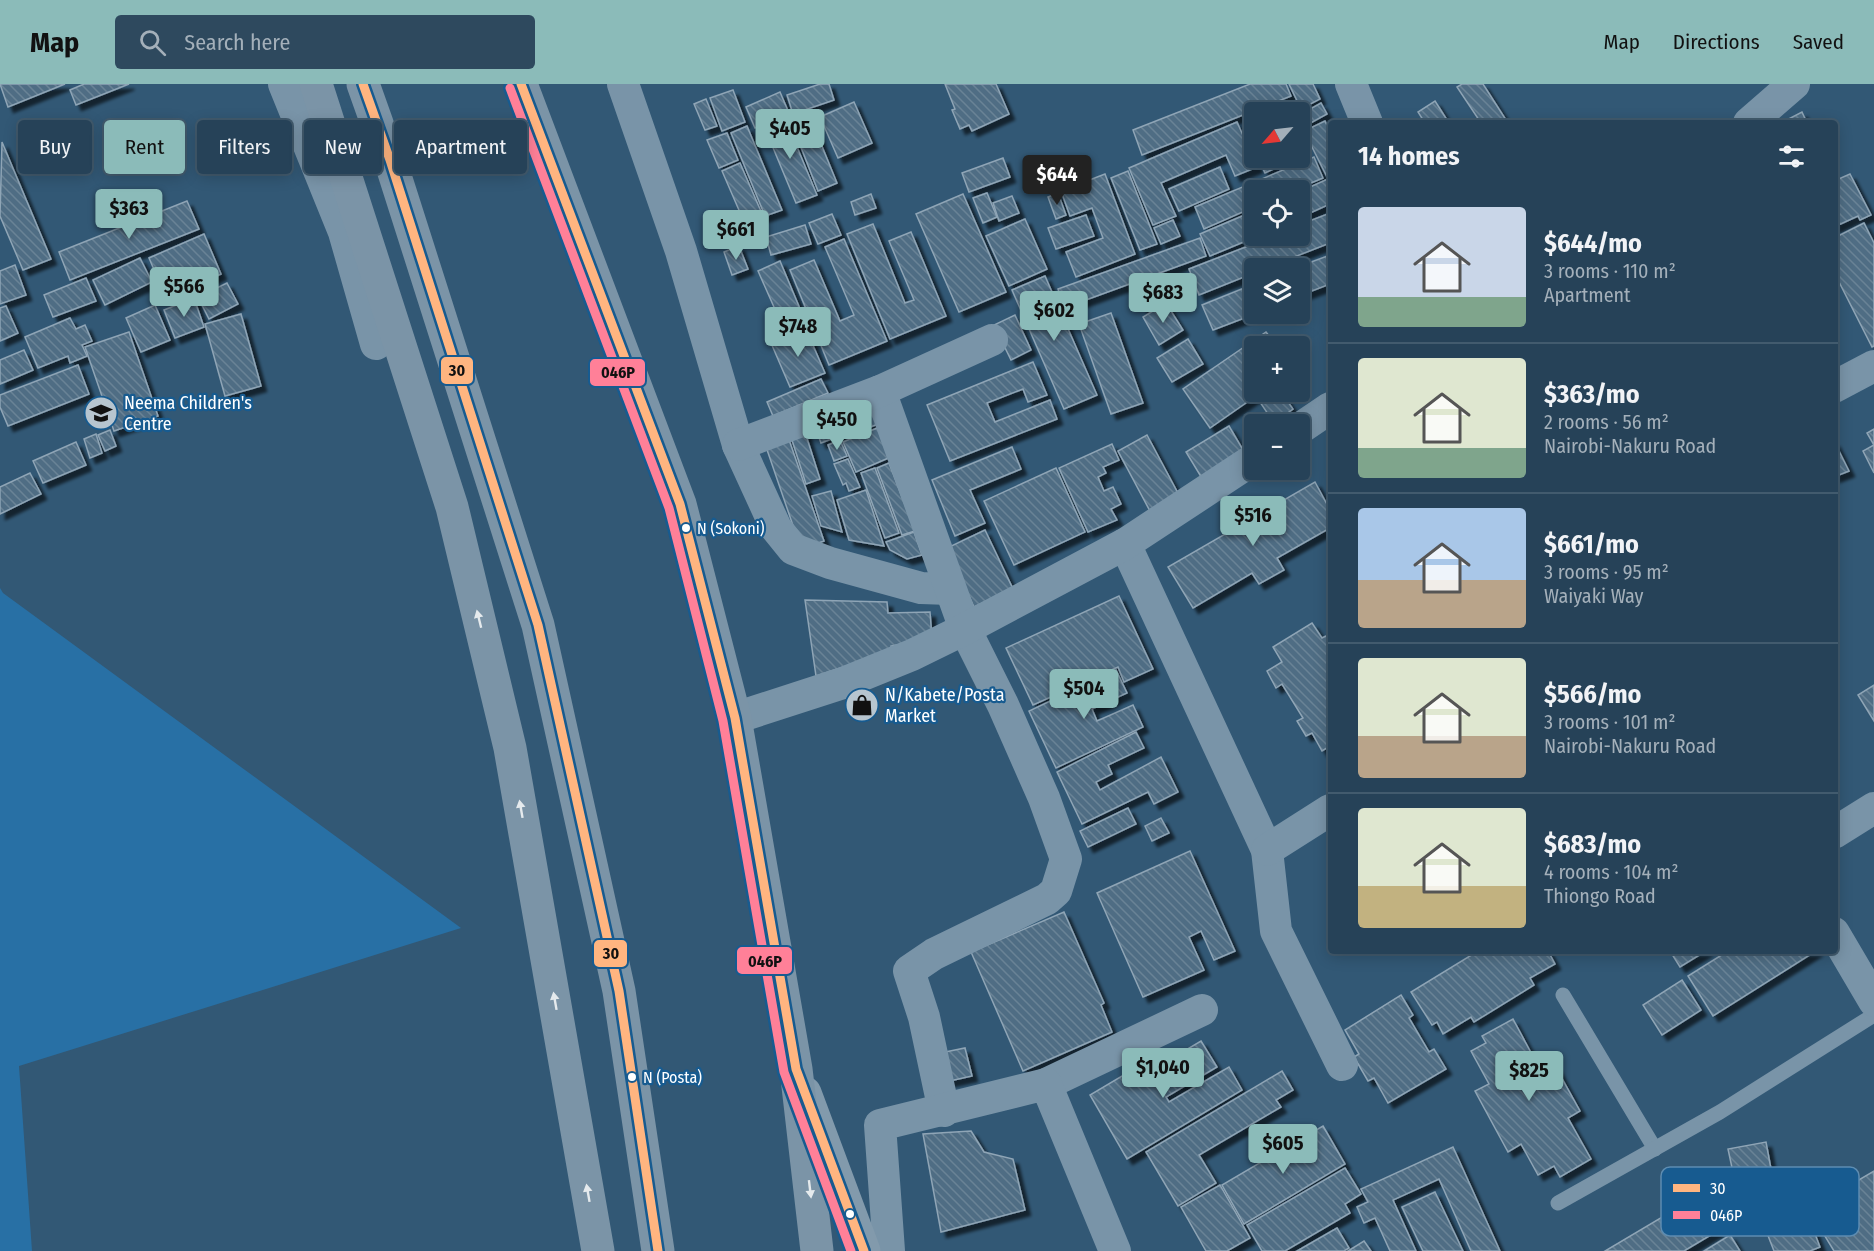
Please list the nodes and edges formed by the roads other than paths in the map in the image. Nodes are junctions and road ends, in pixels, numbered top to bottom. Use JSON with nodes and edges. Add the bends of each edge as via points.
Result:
{"nodes":[{"id":1,"x":284,"y":84,"type":"edge"},
{"id":2,"x":316,"y":84,"type":"edge"},
{"id":3,"x":363,"y":84,"type":"edge"},
{"id":4,"x":521,"y":84,"type":"edge"},
{"id":5,"x":623,"y":84,"type":"edge"},
{"id":6,"x":1794,"y":84,"type":"edge"},
{"id":7,"x":1752,"y":120,"type":"edge"},
{"id":8,"x":992,"y":340,"type":"dead end"},
{"id":9,"x":376,"y":344,"type":"dead end"},
{"id":10,"x":1874,"y":366,"type":"edge"},
{"id":11,"x":1838,"y":385,"type":"edge"},
{"id":12,"x":880,"y":391,"type":"junction"},
{"id":13,"x":1328,"y":409,"type":"edge"},
{"id":14,"x":1310,"y":422,"type":"edge"},
{"id":15,"x":738,"y":445,"type":"junction"},
{"id":16,"x":1244,"y":466,"type":"edge"},
{"id":17,"x":1125,"y":544,"type":"junction"},
{"id":18,"x":950,"y":589,"type":"junction"},
{"id":19,"x":965,"y":629,"type":"junction"},
{"id":20,"x":735,"y":718,"type":"junction"},
{"id":21,"x":1874,"y":808,"type":"edge"},
{"id":22,"x":1328,"y":811,"type":"edge"},
{"id":23,"x":1838,"y":830,"type":"edge"},
{"id":24,"x":1267,"y":850,"type":"junction"},
{"id":25,"x":1838,"y":940,"type":"edge"},
{"id":26,"x":1563,"y":995,"type":"dead end"},
{"id":27,"x":1874,"y":1001,"type":"edge"},
{"id":28,"x":1202,"y":1010,"type":"dead end"},
{"id":29,"x":1874,"y":1015,"type":"edge"},
{"id":30,"x":1342,"y":1065,"type":"dead end"},
{"id":31,"x":796,"y":1069,"type":"junction"},
{"id":32,"x":1046,"y":1084,"type":"junction"},
{"id":33,"x":944,"y":1111,"type":"junction"},
{"id":34,"x":1655,"y":1149,"type":"junction"},
{"id":35,"x":1558,"y":1203,"type":"dead end"},
{"id":36,"x":598,"y":1251,"type":"edge"},
{"id":37,"x":658,"y":1251,"type":"edge"},
{"id":38,"x":817,"y":1251,"type":"edge"},
{"id":39,"x":864,"y":1251,"type":"edge"},
{"id":40,"x":889,"y":1251,"type":"edge"},
{"id":41,"x":1115,"y":1251,"type":"edge"}],
"edges":[{"from":1,"to":9,"type":"street","via":[[344,232]]},
{"from":36,"to":2,"type":"highway","one_way":true,"via":[[510,748],[452,507]]},
{"from":3,"to":37,"type":"highway","via":[[538,625],[619,991]]},
{"from":4,"to":20,"type":"highway","via":[[680,504]]},
{"from":5,"to":15,"type":"street","via":[[681,251]]},
{"from":6,"to":7,"type":"street"},
{"from":8,"to":12,"type":"street"},
{"from":10,"to":11,"type":"street"},
{"from":12,"to":15,"type":"street"},
{"from":12,"to":18,"type":"street"},
{"from":13,"to":14,"type":"street"},
{"from":15,"to":18,"type":"street","via":[[776,528],[794,549],[921,588]]},
{"from":16,"to":17,"type":"street"},
{"from":17,"to":19,"type":"street"},
{"from":17,"to":24,"type":"street"},
{"from":18,"to":19,"type":"street"},
{"from":19,"to":20,"type":"street","via":[[843,683]]},
{"from":19,"to":33,"type":"street","via":[[1040,788],[1066,859],[1056,891],[1047,899],[934,954],[909,971],[924,1017]]},
{"from":20,"to":31,"type":"highway"},
{"from":21,"to":23,"type":"street"},
{"from":22,"to":24,"type":"street"},
{"from":24,"to":30,"type":"street","via":[[1276,931]]},
{"from":25,"to":27,"type":"street"},
{"from":26,"to":34,"type":"lane"},
{"from":28,"to":32,"type":"street"},
{"from":29,"to":34,"type":"lane"},
{"from":31,"to":38,"type":"highway","one_way":true},
{"from":31,"to":39,"type":"street"},
{"from":32,"to":33,"type":"street"},
{"from":32,"to":41,"type":"street"},
{"from":33,"to":40,"type":"street","via":[[880,1125]]},
{"from":34,"to":35,"type":"lane"}]}
